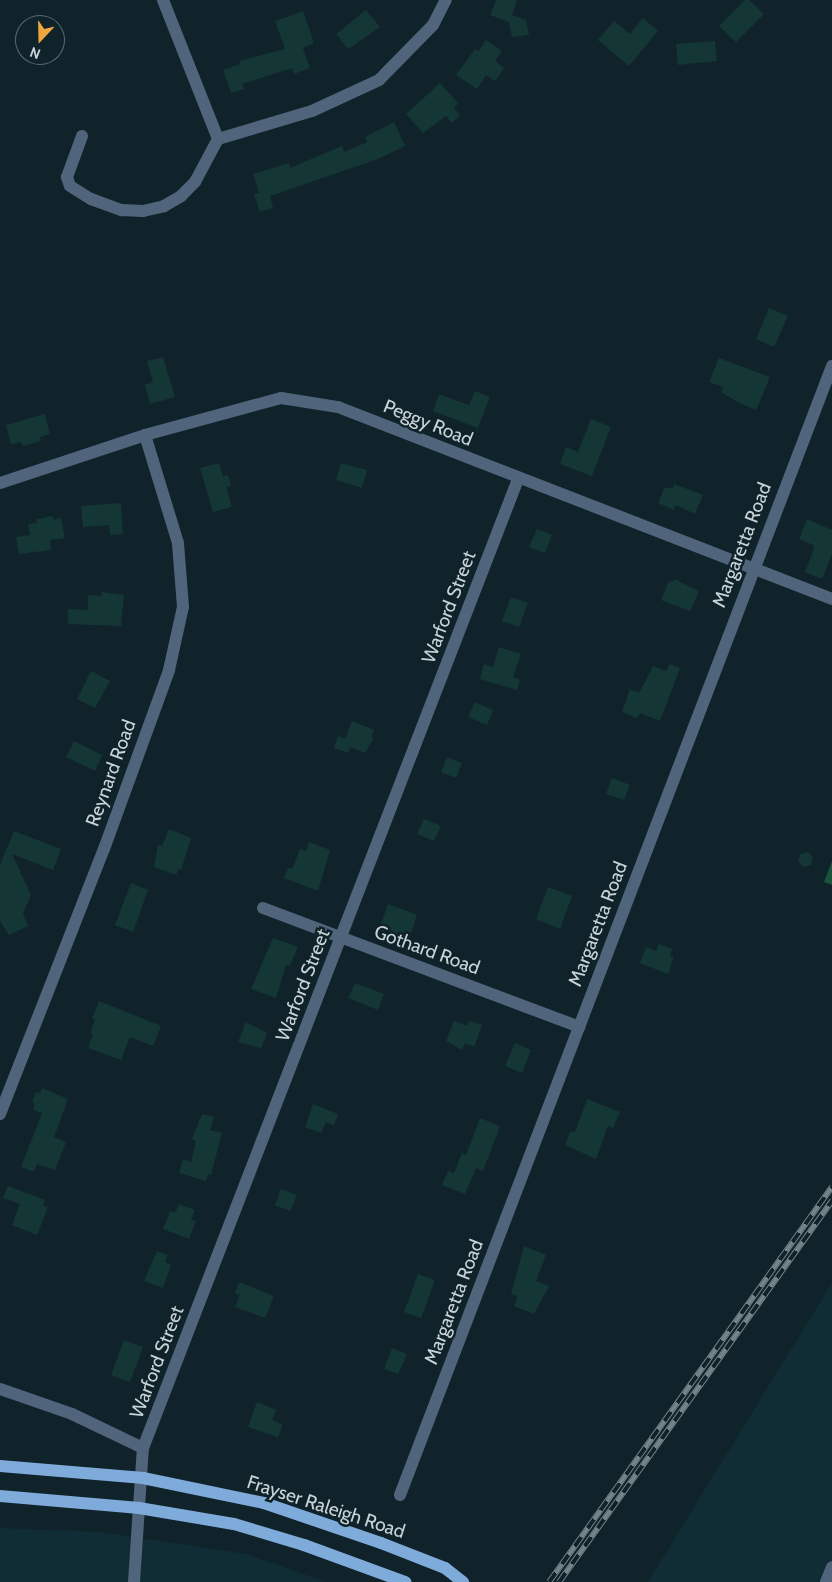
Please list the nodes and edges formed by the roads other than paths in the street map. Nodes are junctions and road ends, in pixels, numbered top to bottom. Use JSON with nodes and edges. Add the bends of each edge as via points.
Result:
{"nodes":[{"id":1,"x":163,"y":0,"type":"edge"},
{"id":2,"x":446,"y":0,"type":"edge"},
{"id":3,"x":82,"y":136,"type":"dead end"},
{"id":4,"x":218,"y":139,"type":"junction"},
{"id":5,"x":832,"y":366,"type":"edge"},
{"id":6,"x":145,"y":435,"type":"junction"},
{"id":7,"x":518,"y":479,"type":"junction"},
{"id":8,"x":0,"y":483,"type":"edge"},
{"id":9,"x":753,"y":569,"type":"junction"},
{"id":10,"x":832,"y":599,"type":"edge"},
{"id":11,"x":263,"y":908,"type":"dead end"},
{"id":12,"x":341,"y":938,"type":"junction"},
{"id":13,"x":579,"y":1026,"type":"junction"},
{"id":14,"x":0,"y":1114,"type":"edge"},
{"id":15,"x":0,"y":1390,"type":"edge"},
{"id":16,"x":143,"y":1448,"type":"junction"},
{"id":17,"x":0,"y":1466,"type":"edge"},
{"id":18,"x":143,"y":1478,"type":"junction"},
{"id":19,"x":400,"y":1495,"type":"dead end"},
{"id":20,"x":0,"y":1496,"type":"edge"},
{"id":21,"x":139,"y":1508,"type":"junction"},
{"id":22,"x":832,"y":1567,"type":"edge"},
{"id":23,"x":134,"y":1582,"type":"edge"},
{"id":24,"x":405,"y":1582,"type":"edge"},
{"id":25,"x":463,"y":1582,"type":"edge"},
{"id":26,"x":826,"y":1582,"type":"edge"}],
"edges":[{"from":1,"to":4,"type":"street"},
{"from":2,"to":4,"type":"street","via":[[433,24],[379,80],[312,111]]},
{"from":3,"to":4,"type":"street","via":[[66,177],[70,186],[106,206],[143,211],[181,196],[195,182]]},
{"from":5,"to":9,"type":"street","name":"Margaretta Road"},
{"from":6,"to":7,"type":"street","name":"Peggy Road","via":[[282,398],[338,407]]},
{"from":6,"to":8,"type":"street","name":"Peggy Road"},
{"from":6,"to":14,"type":"street","name":"Reynard Road","via":[[178,543],[183,607],[169,670]]},
{"from":7,"to":9,"type":"street","name":"Peggy Road"},
{"from":7,"to":12,"type":"street","name":"Warford Street"},
{"from":9,"to":10,"type":"street","name":"Peggy Road"},
{"from":9,"to":13,"type":"street","name":"Margaretta Road"},
{"from":11,"to":12,"type":"street","name":"Gothard Road"},
{"from":12,"to":13,"type":"street","name":"Gothard Road"},
{"from":12,"to":16,"type":"street","name":"Warford Street"},
{"from":13,"to":19,"type":"street","name":"Margaretta Road"},
{"from":15,"to":16,"type":"street","via":[[72,1414]]},
{"from":16,"to":18,"type":"street","name":"Warford Street"},
{"from":17,"to":18,"type":"main road","name":"Frayser Raleigh Road"},
{"from":18,"to":21,"type":"street","name":"Warford Street"},
{"from":18,"to":25,"type":"main road","name":"Frayser Raleigh Road","via":[[276,1507],[445,1568]]},
{"from":20,"to":21,"type":"main road"},
{"from":21,"to":23,"type":"street","name":"Warford Street"},
{"from":21,"to":24,"type":"main road","via":[[234,1524]]},
{"from":22,"to":26,"type":"street"}]}
